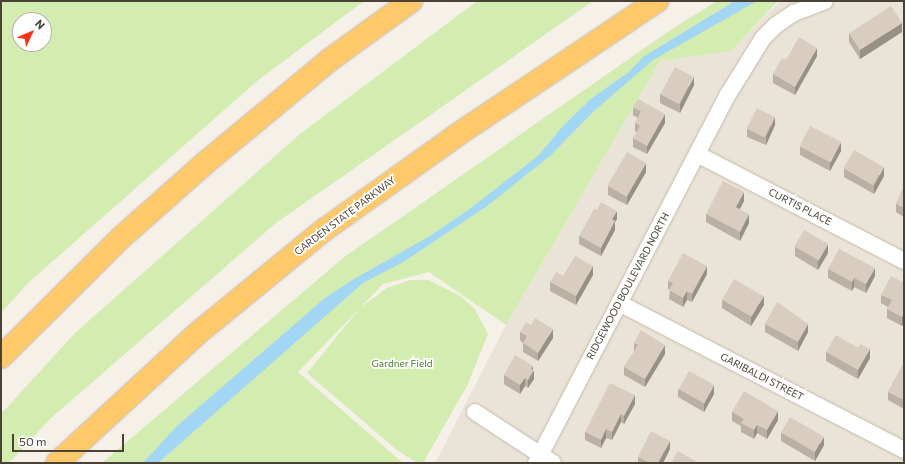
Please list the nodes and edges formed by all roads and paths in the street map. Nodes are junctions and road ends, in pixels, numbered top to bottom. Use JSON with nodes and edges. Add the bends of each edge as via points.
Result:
{"nodes":[{"id":1,"x":411,"y":1,"type":"edge"},
{"id":2,"x":657,"y":1,"type":"edge"},
{"id":3,"x":825,"y":1,"type":"edge"},
{"id":4,"x":697,"y":154,"type":"junction"},
{"id":5,"x":904,"y":261,"type":"edge"},
{"id":6,"x":619,"y":303,"type":"junction"},
{"id":7,"x":1,"y":357,"type":"edge"},
{"id":8,"x":475,"y":412,"type":"dead end"},
{"id":9,"x":904,"y":450,"type":"edge"},
{"id":10,"x":543,"y":461,"type":"edge"},
{"id":11,"x":57,"y":463,"type":"edge"}],
"edges":[{"from":1,"to":7,"type":"highway","via":[[331,59],[204,164],[123,236]]},
{"from":2,"to":11,"type":"highway","name":"GARDEN STATE PARKWAY","via":[[451,140],[324,230],[156,369]]},
{"from":3,"to":4,"type":"street","name":"RIDGEWOOD BOULEVARD NORTH","via":[[787,17],[763,38]]},
{"from":4,"to":5,"type":"street","name":"CURTIS PLACE"},
{"from":4,"to":6,"type":"street","name":"RIDGEWOOD BOULEVARD NORTH"},
{"from":6,"to":9,"type":"street","name":"GARIBALDI STREET"},
{"from":6,"to":10,"type":"street","name":"RIDGEWOOD BOULEVARD NORTH"},
{"from":8,"to":10,"type":"street"}]}
